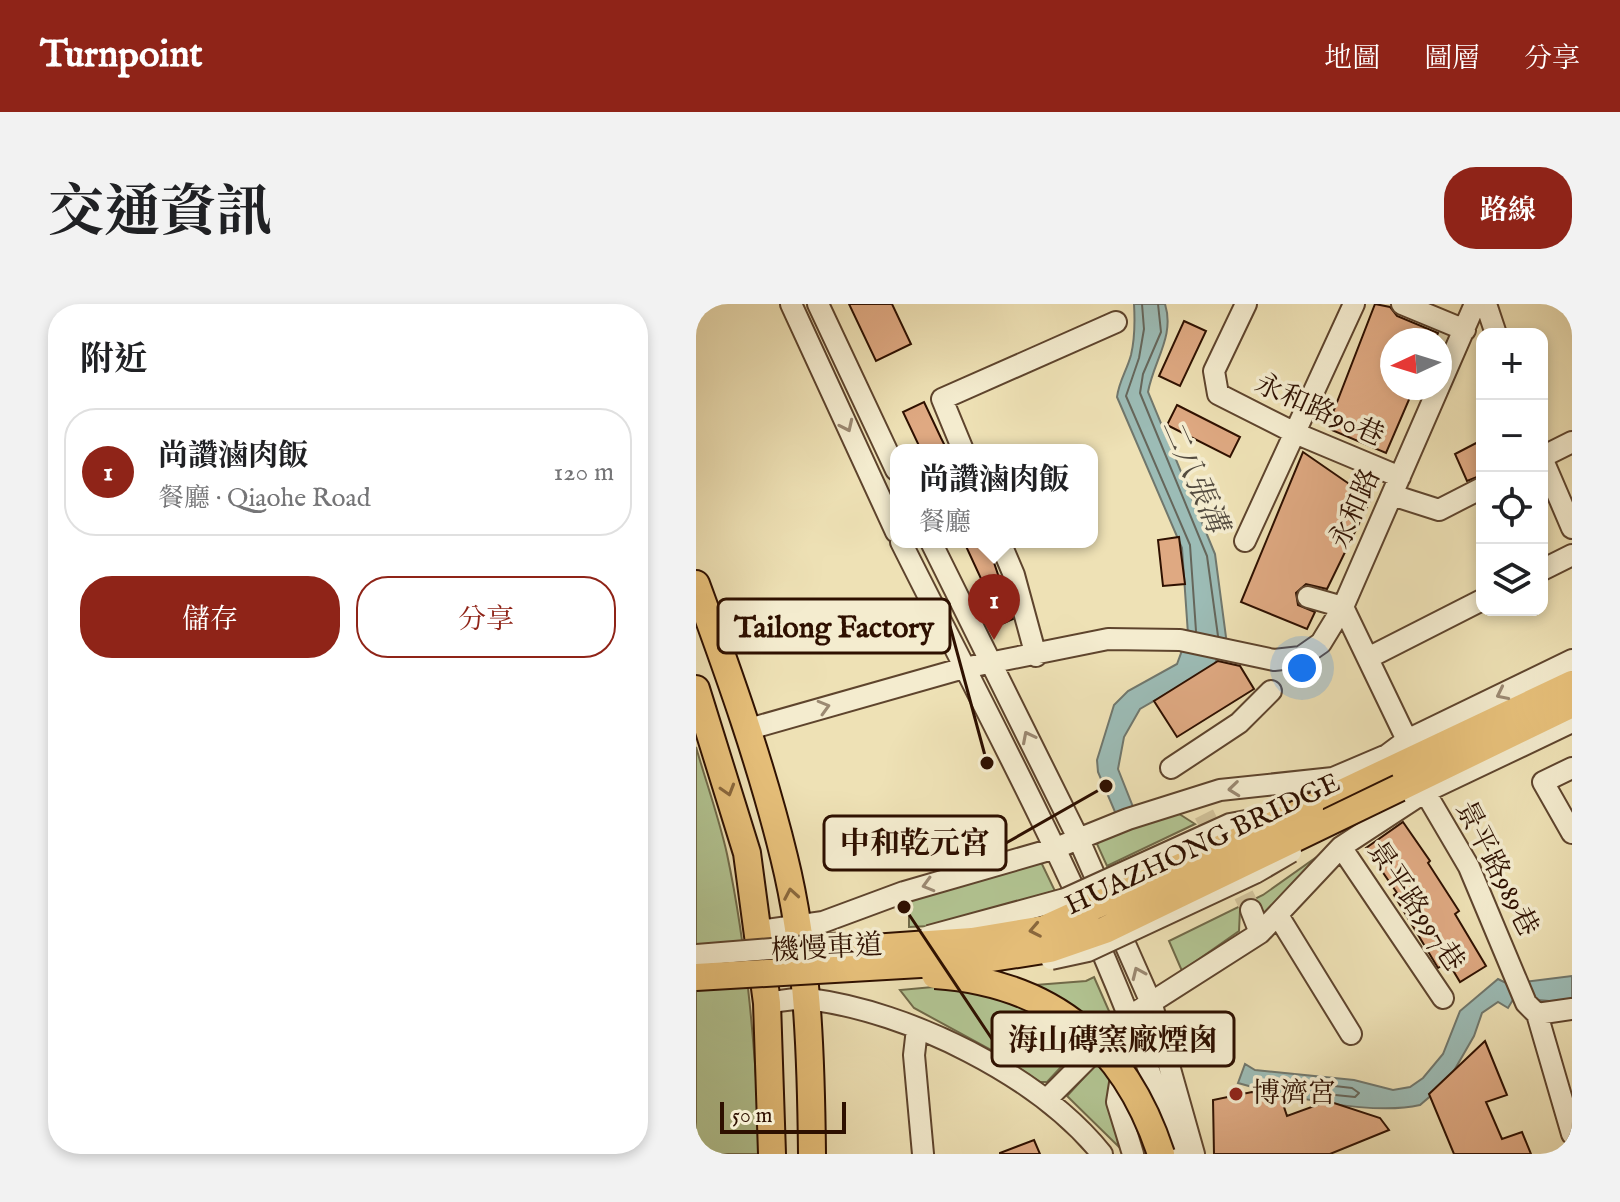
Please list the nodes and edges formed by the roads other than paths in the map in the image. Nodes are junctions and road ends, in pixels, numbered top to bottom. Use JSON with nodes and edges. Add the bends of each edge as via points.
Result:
{"nodes":[{"id":1,"x":791,"y":304,"type":"edge"},
{"id":2,"x":818,"y":304,"type":"edge"},
{"id":3,"x":1246,"y":304,"type":"edge"},
{"id":4,"x":1354,"y":304,"type":"edge"},
{"id":5,"x":1402,"y":304,"type":"edge"},
{"id":6,"x":1475,"y":304,"type":"edge"},
{"id":7,"x":1486,"y":304,"type":"edge"},
{"id":8,"x":1116,"y":322,"type":"dead end"},
{"id":9,"x":1494,"y":328,"type":"edge"},
{"id":10,"x":1465,"y":330,"type":"junction"},
{"id":11,"x":857,"y":387,"type":"junction"},
{"id":12,"x":834,"y":398,"type":"junction"},
{"id":13,"x":1295,"y":433,"type":"junction"},
{"id":14,"x":1572,"y":442,"type":"edge"},
{"id":15,"x":961,"y":444,"type":"edge"},
{"id":16,"x":1548,"y":455,"type":"edge"},
{"id":17,"x":890,"y":457,"type":"edge"},
{"id":18,"x":1548,"y":472,"type":"edge"},
{"id":19,"x":1396,"y":486,"type":"junction"},
{"id":20,"x":1476,"y":491,"type":"edge"},
{"id":21,"x":890,"y":519,"type":"edge"},
{"id":22,"x":1572,"y":528,"type":"edge"},
{"id":23,"x":1245,"y":541,"type":"dead end"},
{"id":24,"x":904,"y":548,"type":"edge"},
{"id":25,"x":934,"y":548,"type":"edge"},
{"id":26,"x":1003,"y":548,"type":"edge"},
{"id":27,"x":1572,"y":555,"type":"edge"},
{"id":28,"x":1548,"y":567,"type":"edge"},
{"id":29,"x":696,"y":584,"type":"edge"},
{"id":30,"x":1308,"y":597,"type":"dead end"},
{"id":31,"x":1476,"y":603,"type":"edge"},
{"id":32,"x":1343,"y":607,"type":"junction"},
{"id":33,"x":1036,"y":656,"type":"junction"},
{"id":34,"x":1368,"y":658,"type":"junction"},
{"id":35,"x":1572,"y":660,"type":"edge"},
{"id":36,"x":991,"y":663,"type":"junction"},
{"id":37,"x":964,"y":668,"type":"junction"},
{"id":38,"x":1572,"y":684,"type":"edge"},
{"id":39,"x":696,"y":689,"type":"edge"},
{"id":40,"x":1271,"y":693,"type":"dead end"},
{"id":41,"x":1572,"y":704,"type":"edge"},
{"id":42,"x":1572,"y":722,"type":"edge"},
{"id":43,"x":749,"y":729,"type":"junction"},
{"id":44,"x":1407,"y":740,"type":"junction"},
{"id":45,"x":1171,"y":768,"type":"dead end"},
{"id":46,"x":1572,"y":768,"type":"edge"},
{"id":47,"x":1412,"y":790,"type":"junction"},
{"id":48,"x":1572,"y":833,"type":"edge"},
{"id":49,"x":1079,"y":840,"type":"junction"},
{"id":50,"x":1341,"y":847,"type":"junction"},
{"id":51,"x":1056,"y":848,"type":"junction"},
{"id":52,"x":1251,"y":910,"type":"tunnel mouth"},
{"id":53,"x":1279,"y":917,"type":"junction"},
{"id":54,"x":797,"y":928,"type":"junction"},
{"id":55,"x":759,"y":931,"type":"junction"},
{"id":56,"x":1260,"y":933,"type":"junction"},
{"id":57,"x":696,"y":957,"type":"edge"},
{"id":58,"x":841,"y":968,"type":"junction"},
{"id":59,"x":907,"y":973,"type":"junction"},
{"id":60,"x":696,"y":977,"type":"edge"},
{"id":61,"x":696,"y":984,"type":"edge"},
{"id":62,"x":1443,"y":998,"type":"dead end"},
{"id":63,"x":806,"y":999,"type":"junction"},
{"id":64,"x":767,"y":1003,"type":"junction"},
{"id":65,"x":1152,"y":1005,"type":"junction"},
{"id":66,"x":1532,"y":1009,"type":"junction"},
{"id":67,"x":1572,"y":1009,"type":"edge"},
{"id":68,"x":1130,"y":1016,"type":"junction"},
{"id":69,"x":917,"y":1029,"type":"junction"},
{"id":70,"x":1351,"y":1034,"type":"dead end"},
{"id":71,"x":1047,"y":1099,"type":"junction"},
{"id":72,"x":1572,"y":1134,"type":"edge"},
{"id":73,"x":772,"y":1154,"type":"edge"},
{"id":74,"x":812,"y":1154,"type":"edge"},
{"id":75,"x":923,"y":1154,"type":"edge"},
{"id":76,"x":1102,"y":1154,"type":"edge"},
{"id":77,"x":1133,"y":1154,"type":"edge"},
{"id":78,"x":1161,"y":1154,"type":"edge"},
{"id":79,"x":1177,"y":1154,"type":"edge"},
{"id":80,"x":1194,"y":1154,"type":"edge"}],
"edges":[{"from":1,"to":12,"type":"street"},
{"from":2,"to":11,"type":"street"},
{"from":3,"to":13,"type":"street","name":"永和路90巷","via":[[1214,371],[1214,383],[1224,400]]},
{"from":4,"to":13,"type":"street"},
{"from":5,"to":10,"type":"street"},
{"from":6,"to":10,"type":"street","name":"永和路"},
{"from":7,"to":9,"type":"street"},
{"from":8,"to":15,"type":"street","via":[[942,399]]},
{"from":10,"to":19,"type":"street","name":"永和路"},
{"from":11,"to":12,"type":"street"},
{"from":11,"to":17,"type":"street"},
{"from":12,"to":21,"type":"street","one_way":true},
{"from":13,"to":19,"type":"street","name":"永和路90巷"},
{"from":13,"to":23,"type":"street"},
{"from":14,"to":16,"type":"street"},
{"from":18,"to":22,"type":"street"},
{"from":19,"to":20,"type":"street","name":"永和路90巷","via":[[1439,510]]},
{"from":19,"to":32,"type":"street","name":"永和路"},
{"from":24,"to":37,"type":"street"},
{"from":25,"to":36,"type":"street"},
{"from":26,"to":33,"type":"street"},
{"from":27,"to":28,"type":"street"},
{"from":29,"to":43,"type":"main road"},
{"from":30,"to":32,"type":"street"},
{"from":31,"to":34,"type":"street"},
{"from":32,"to":33,"type":"street","name":"永和路","via":[[1321,643],[1301,657],[1274,660],[1180,640],[1108,639]]},
{"from":32,"to":34,"type":"street"},
{"from":33,"to":36,"type":"street"},
{"from":34,"to":44,"type":"street"},
{"from":35,"to":44,"type":"street","one_way":true},
{"from":36,"to":37,"type":"street"},
{"from":49,"to":36,"type":"street","one_way":true},
{"from":43,"to":37,"type":"street","one_way":true},
{"from":37,"to":51,"type":"street"},
{"from":38,"to":57,"type":"main road","name":"HUAZHONG BRIDGE","one_way":true,"bridge":true,"via":[[1044,929],[972,941]]},
{"from":39,"to":55,"type":"main road","one_way":true,"via":[[747,853]]},
{"from":40,"to":45,"type":"street","via":[[1239,723]]},
{"from":41,"to":47,"type":"main road","name":"HUAZHONG BRIDGE"},
{"from":42,"to":47,"type":"street"},
{"from":54,"to":43,"type":"main road","one_way":true,"via":[[785,859]]},
{"from":44,"to":49,"type":"street","one_way":true,"via":[[1387,755],[1333,778],[1220,790],[1204,805],[1128,819]]},
{"from":46,"to":48,"type":"street","via":[[1543,782]]},
{"from":47,"to":50,"type":"street"},
{"from":47,"to":58,"type":"main road","name":"HUAZHONG BRIDGE","bridge":true,"via":[[1105,930],[1050,949],[972,961]]},
{"from":47,"to":59,"type":"street","name":"機慢車道","bridge":true,"via":[[1255,873],[1088,951],[995,968]]},
{"from":47,"to":66,"type":"street","name":"景平路989巷","via":[[1469,867]]},
{"from":49,"to":51,"type":"street"},
{"from":65,"to":49,"type":"street","one_way":true},
{"from":50,"to":53,"type":"street"},
{"from":50,"to":62,"type":"street","name":"景平路997巷"},
{"from":51,"to":54,"type":"street","one_way":true},
{"from":51,"to":68,"type":"street"},
{"from":52,"to":56,"type":"street"},
{"from":53,"to":56,"type":"street"},
{"from":53,"to":70,"type":"street"},
{"from":54,"to":55,"type":"street"},
{"from":54,"to":63,"type":"main road"},
{"from":55,"to":64,"type":"main road"},
{"from":56,"to":65,"type":"street"},
{"from":58,"to":59,"type":"main road","bridge":true},
{"from":58,"to":60,"type":"main road","name":"HUAZHONG BRIDGE","bridge":true},
{"from":59,"to":61,"type":"street","name":"機慢車道"},
{"from":59,"to":78,"type":"main road","bridge":true,"via":[[965,977],[1001,987],[1040,1001],[1077,1025],[1138,1094]]},
{"from":63,"to":64,"type":"street"},
{"from":63,"to":69,"type":"street","via":[[870,1012]]},
{"from":63,"to":74,"type":"main road"},
{"from":64,"to":73,"type":"main road"},
{"from":65,"to":68,"type":"street"},
{"from":65,"to":80,"type":"street"},
{"from":66,"to":67,"type":"street"},
{"from":66,"to":72,"type":"street","name":"景平路989巷"},
{"from":68,"to":71,"type":"street"},
{"from":68,"to":77,"type":"street","via":[[1117,1102]]},
{"from":68,"to":79,"type":"street"},
{"from":69,"to":71,"type":"street"},
{"from":69,"to":75,"type":"street","via":[[914,1055]]},
{"from":71,"to":76,"type":"street"}]}
